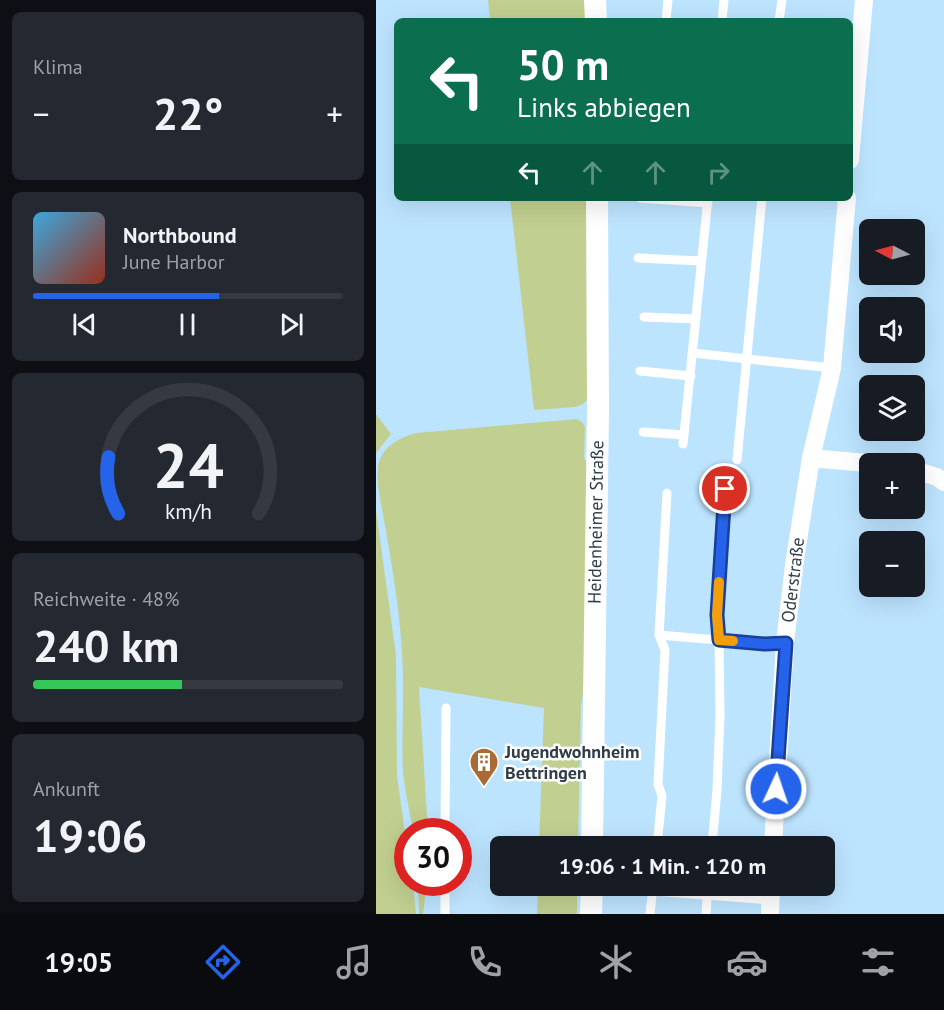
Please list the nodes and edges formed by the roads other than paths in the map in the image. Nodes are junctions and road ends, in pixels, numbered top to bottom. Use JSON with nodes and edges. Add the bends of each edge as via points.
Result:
{"nodes":[{"id":1,"x":595,"y":0,"type":"edge"},
{"id":2,"x":668,"y":0,"type":"edge"},
{"id":3,"x":724,"y":0,"type":"edge"},
{"id":4,"x":782,"y":0,"type":"edge"},
{"id":5,"x":864,"y":0,"type":"edge"},
{"id":6,"x":596,"y":18,"type":"edge"},
{"id":7,"x":667,"y":18,"type":"edge"},
{"id":8,"x":722,"y":18,"type":"edge"},
{"id":9,"x":779,"y":18,"type":"edge"},
{"id":10,"x":853,"y":84,"type":"edge"},
{"id":11,"x":597,"y":201,"type":"edge"},
{"id":12,"x":708,"y":201,"type":"edge"},
{"id":13,"x":762,"y":201,"type":"edge"},
{"id":14,"x":847,"y":201,"type":"edge"},
{"id":15,"x":638,"y":258,"type":"dead end"},
{"id":16,"x":701,"y":261,"type":"junction"},
{"id":17,"x":644,"y":317,"type":"dead end"},
{"id":18,"x":696,"y":319,"type":"junction"},
{"id":19,"x":693,"y":353,"type":"junction"},
{"id":20,"x":746,"y":359,"type":"junction"},
{"id":21,"x":832,"y":368,"type":"junction"},
{"id":22,"x":640,"y":372,"type":"dead end"},
{"id":23,"x":691,"y":376,"type":"junction"},
{"id":24,"x":643,"y":432,"type":"dead end"},
{"id":25,"x":811,"y":458,"type":"junction"},
{"id":26,"x":737,"y":460,"type":"dead end"},
{"id":27,"x":859,"y":462,"type":"edge"},
{"id":28,"x":925,"y":473,"type":"edge"},
{"id":29,"x":943,"y":482,"type":"edge"},
{"id":30,"x":725,"y":489,"type":"dead end"},
{"id":31,"x":667,"y":493,"type":"dead end"},
{"id":32,"x":659,"y":635,"type":"junction"},
{"id":33,"x":719,"y":640,"type":"junction"},
{"id":34,"x":786,"y":643,"type":"junction"},
{"id":35,"x":446,"y":708,"type":"dead end"},
{"id":36,"x":445,"y":818,"type":"edge"},
{"id":37,"x":592,"y":836,"type":"edge"},
{"id":38,"x":658,"y":836,"type":"edge"},
{"id":39,"x":713,"y":836,"type":"edge"},
{"id":40,"x":774,"y":836,"type":"edge"},
{"id":41,"x":445,"y":896,"type":"edge"},
{"id":42,"x":592,"y":896,"type":"edge"},
{"id":43,"x":652,"y":896,"type":"edge"},
{"id":44,"x":708,"y":896,"type":"edge"},
{"id":45,"x":737,"y":896,"type":"edge"},
{"id":46,"x":771,"y":900,"type":"edge"},
{"id":47,"x":445,"y":914,"type":"edge"},
{"id":48,"x":591,"y":914,"type":"edge"},
{"id":49,"x":650,"y":914,"type":"edge"},
{"id":50,"x":706,"y":914,"type":"edge"}],
"edges":[{"from":1,"to":6,"type":"street"},
{"from":2,"to":7,"type":"lane"},
{"from":3,"to":8,"type":"lane"},
{"from":4,"to":9,"type":"lane"},
{"from":5,"to":10,"type":"street"},
{"from":11,"to":37,"type":"street","name":"Heidenheimer Straße"},
{"from":12,"to":16,"type":"lane"},
{"from":13,"to":20,"type":"lane"},
{"from":14,"to":21,"type":"street","name":"Oderstraße"},
{"from":15,"to":16,"type":"lane"},
{"from":16,"to":18,"type":"lane"},
{"from":17,"to":18,"type":"lane"},
{"from":18,"to":19,"type":"lane"},
{"from":19,"to":20,"type":"lane"},
{"from":19,"to":23,"type":"lane"},
{"from":20,"to":21,"type":"lane"},
{"from":20,"to":26,"type":"lane"},
{"from":21,"to":25,"type":"street","name":"Oderstraße"},
{"from":22,"to":23,"type":"lane"},
{"from":23,"to":24,"type":"lane","via":[[684,440]]},
{"from":25,"to":27,"type":"street"},
{"from":25,"to":34,"type":"street","name":"Oderstraße"},
{"from":28,"to":29,"type":"street"},
{"from":30,"to":33,"type":"lane"},
{"from":31,"to":32,"type":"lane"},
{"from":32,"to":33,"type":"lane"},
{"from":32,"to":38,"type":"lane","via":[[665,650]]},
{"from":33,"to":34,"type":"lane"},
{"from":33,"to":39,"type":"lane","via":[[720,716]]},
{"from":34,"to":40,"type":"street","name":"Oderstraße"},
{"from":35,"to":36,"type":"lane"},
{"from":41,"to":47,"type":"lane"},
{"from":42,"to":48,"type":"street"},
{"from":43,"to":49,"type":"lane"},
{"from":44,"to":50,"type":"lane"},
{"from":45,"to":46,"type":"lane"}]}
